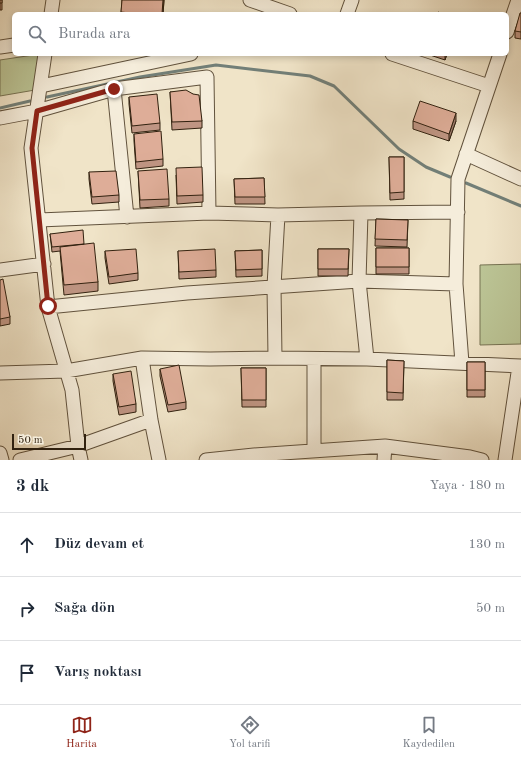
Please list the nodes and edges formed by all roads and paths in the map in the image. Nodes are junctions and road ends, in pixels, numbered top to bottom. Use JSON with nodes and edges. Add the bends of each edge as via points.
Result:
{"nodes":[{"id":1,"x":53,"y":0,"type":"edge"},
{"id":2,"x":250,"y":0,"type":"edge"},
{"id":3,"x":352,"y":0,"type":"edge"},
{"id":4,"x":518,"y":0,"type":"edge"},
{"id":5,"x":285,"y":10,"type":"edge"},
{"id":6,"x":51,"y":12,"type":"edge"},
{"id":7,"x":348,"y":12,"type":"edge"},
{"id":8,"x":509,"y":26,"type":"edge"},
{"id":9,"x":12,"y":45,"type":"edge"},
{"id":10,"x":0,"y":47,"type":"edge"},
{"id":11,"x":45,"y":56,"type":"edge"},
{"id":12,"x":182,"y":56,"type":"edge"},
{"id":13,"x":398,"y":56,"type":"edge"},
{"id":14,"x":499,"y":56,"type":"edge"},
{"id":15,"x":40,"y":86,"type":"junction"},
{"id":16,"x":489,"y":86,"type":"junction"},
{"id":17,"x":114,"y":89,"type":"junction"},
{"id":18,"x":37,"y":111,"type":"junction"},
{"id":19,"x":0,"y":118,"type":"edge"},
{"id":20,"x":466,"y":154,"type":"junction"},
{"id":21,"x":521,"y":179,"type":"edge"},
{"id":22,"x":361,"y":212,"type":"junction"},
{"id":23,"x":458,"y":212,"type":"junction"},
{"id":24,"x":209,"y":213,"type":"junction"},
{"id":25,"x":278,"y":215,"type":"junction"},
{"id":26,"x":127,"y":216,"type":"junction"},
{"id":27,"x":39,"y":220,"type":"junction"},
{"id":28,"x":44,"y":264,"type":"junction"},
{"id":29,"x":0,"y":270,"type":"edge"},
{"id":30,"x":359,"y":281,"type":"junction"},
{"id":31,"x":456,"y":284,"type":"junction"},
{"id":32,"x":274,"y":286,"type":"junction"},
{"id":33,"x":48,"y":306,"type":"junction"},
{"id":34,"x":142,"y":358,"type":"junction"},
{"id":35,"x":275,"y":358,"type":"junction"},
{"id":36,"x":314,"y":359,"type":"junction"},
{"id":37,"x":367,"y":359,"type":"junction"},
{"id":38,"x":462,"y":363,"type":"junction"},
{"id":39,"x":520,"y":366,"type":"edge"},
{"id":40,"x":66,"y":371,"type":"junction"},
{"id":41,"x":0,"y":373,"type":"edge"},
{"id":42,"x":151,"y":420,"type":"junction"},
{"id":43,"x":78,"y":446,"type":"junction"},
{"id":44,"x":385,"y":446,"type":"junction"},
{"id":45,"x":314,"y":451,"type":"junction"},
{"id":46,"x":0,"y":453,"type":"edge"},
{"id":47,"x":474,"y":459,"type":"edge"},
{"id":48,"x":2,"y":460,"type":"edge"},
{"id":49,"x":20,"y":460,"type":"edge"},
{"id":50,"x":81,"y":460,"type":"edge"},
{"id":51,"x":159,"y":460,"type":"edge"},
{"id":52,"x":206,"y":460,"type":"edge"},
{"id":53,"x":384,"y":460,"type":"edge"},
{"id":54,"x":506,"y":460,"type":"edge"}],
"edges":[{"from":1,"to":6,"type":"street"},
{"from":2,"to":5,"type":"street"},
{"from":3,"to":7,"type":"street"},
{"from":4,"to":8,"type":"street"},
{"from":9,"to":10,"type":"street"},
{"from":11,"to":15,"type":"street"},
{"from":12,"to":15,"type":"street"},
{"from":13,"to":16,"type":"street"},
{"from":14,"to":16,"type":"street"},
{"from":15,"to":18,"type":"street"},
{"from":16,"to":20,"type":"street"},
{"from":17,"to":18,"type":"street"},
{"from":17,"to":24,"type":"street","via":[[207,77]]},
{"from":17,"to":26,"type":"street"},
{"from":18,"to":19,"type":"street"},
{"from":18,"to":27,"type":"street","via":[[32,148]]},
{"from":20,"to":21,"type":"street"},
{"from":20,"to":23,"type":"street","via":[[458,179]]},
{"from":22,"to":23,"type":"street"},
{"from":22,"to":25,"type":"street"},
{"from":22,"to":30,"type":"street"},
{"from":23,"to":31,"type":"street"},
{"from":24,"to":25,"type":"street"},
{"from":24,"to":26,"type":"street"},
{"from":25,"to":32,"type":"street"},
{"from":26,"to":27,"type":"street"},
{"from":27,"to":28,"type":"street"},
{"from":28,"to":29,"type":"street"},
{"from":28,"to":33,"type":"street"},
{"from":30,"to":31,"type":"street"},
{"from":30,"to":32,"type":"street"},
{"from":30,"to":37,"type":"street"},
{"from":31,"to":38,"type":"street"},
{"from":32,"to":33,"type":"street"},
{"from":32,"to":35,"type":"street"},
{"from":33,"to":40,"type":"street"},
{"from":34,"to":35,"type":"street"},
{"from":34,"to":40,"type":"street"},
{"from":34,"to":42,"type":"street"},
{"from":35,"to":36,"type":"street"},
{"from":36,"to":37,"type":"street"},
{"from":36,"to":45,"type":"street"},
{"from":37,"to":38,"type":"street"},
{"from":38,"to":39,"type":"street"},
{"from":39,"to":54,"type":"street"},
{"from":40,"to":41,"type":"street"},
{"from":40,"to":43,"type":"street","via":[[72,390]]},
{"from":42,"to":43,"type":"street"},
{"from":42,"to":51,"type":"street"},
{"from":43,"to":49,"type":"street"},
{"from":43,"to":50,"type":"street"},
{"from":44,"to":45,"type":"street"},
{"from":44,"to":47,"type":"street"},
{"from":44,"to":53,"type":"street"},
{"from":45,"to":52,"type":"street"},
{"from":46,"to":48,"type":"street"}]}
